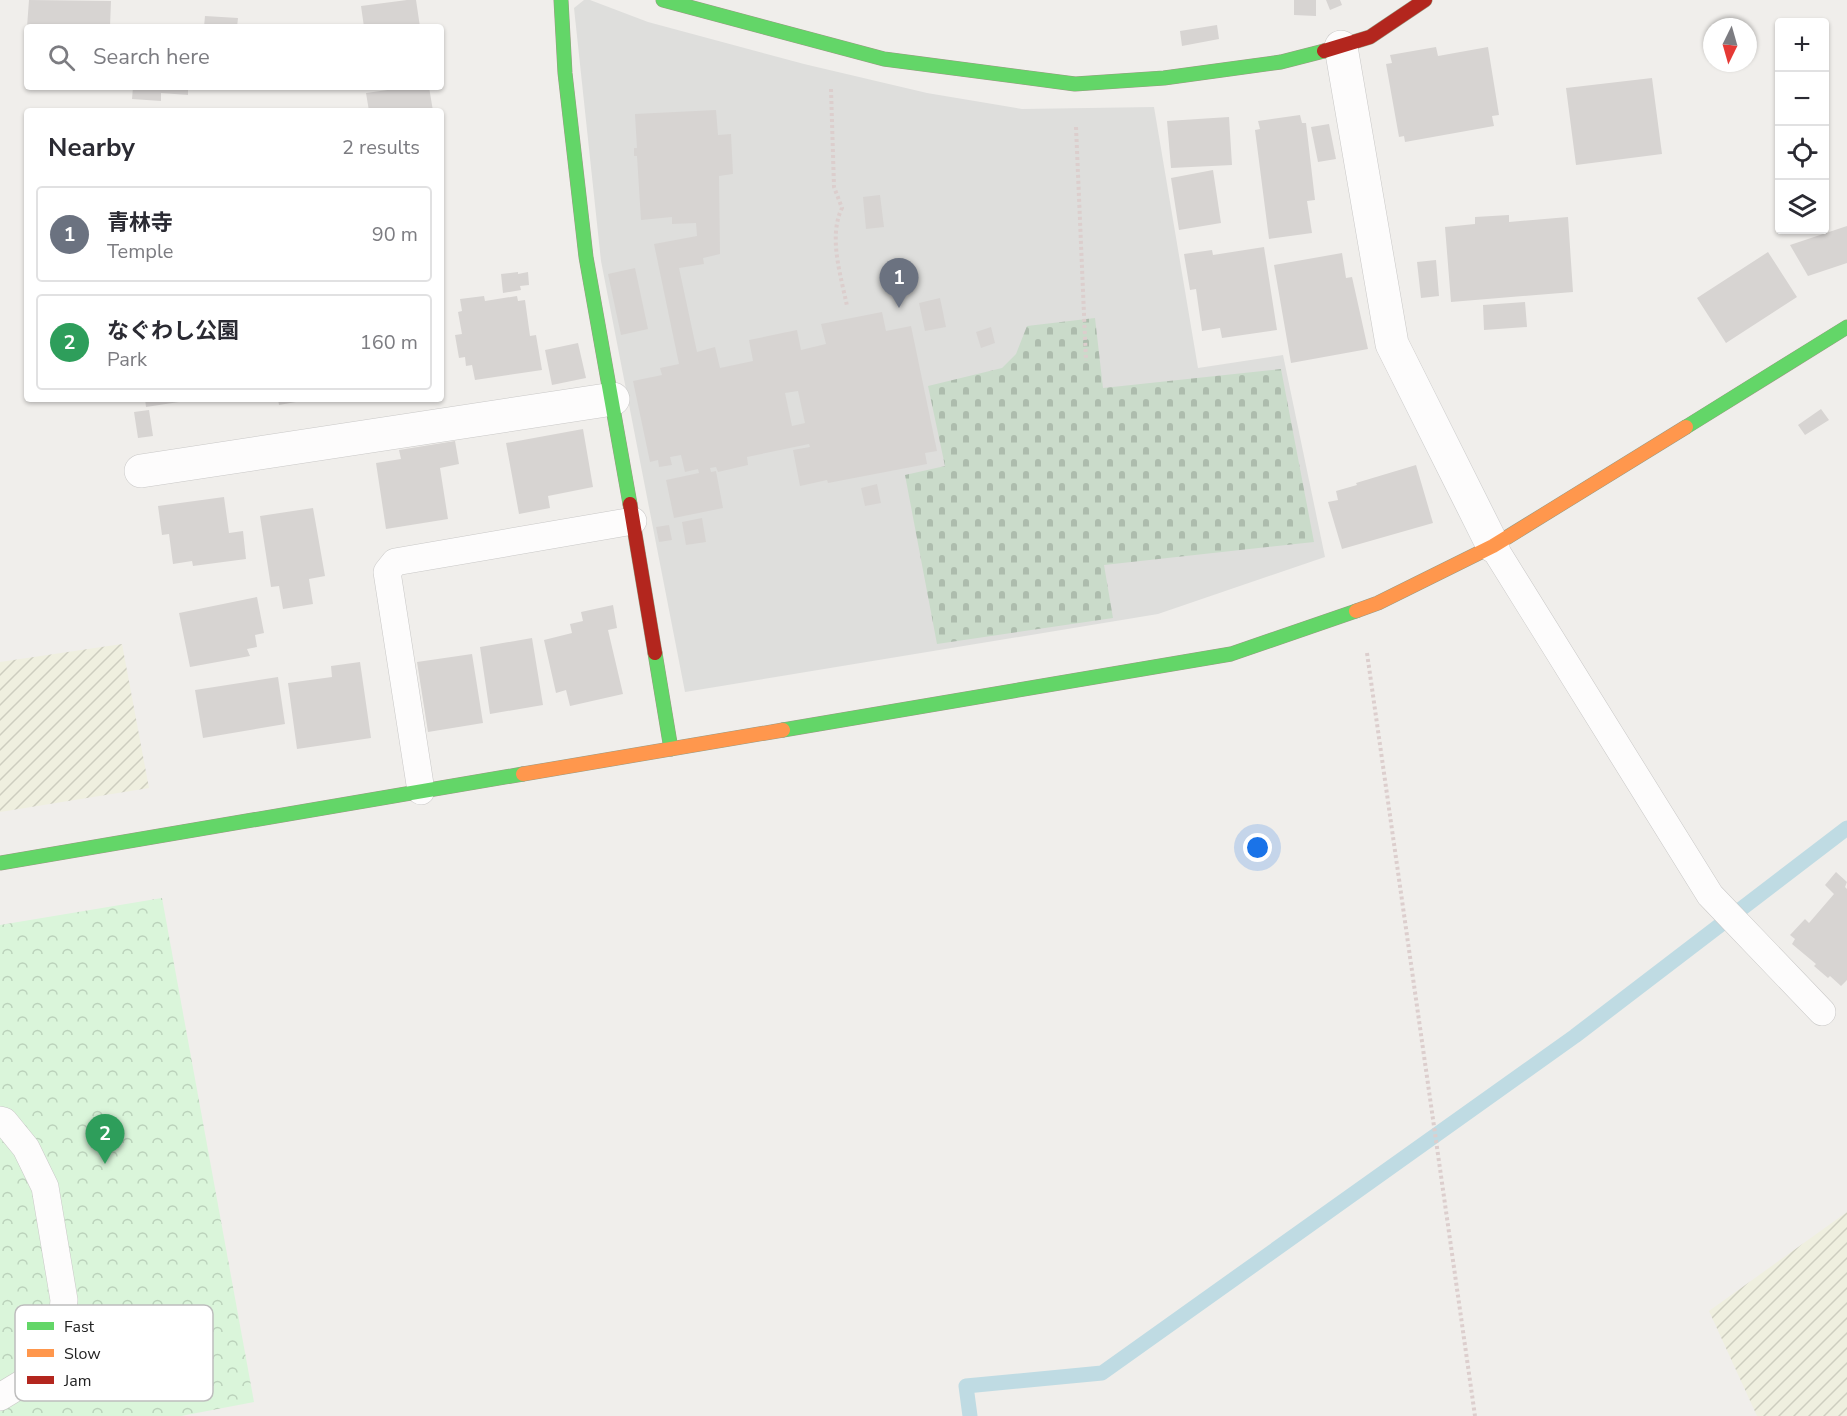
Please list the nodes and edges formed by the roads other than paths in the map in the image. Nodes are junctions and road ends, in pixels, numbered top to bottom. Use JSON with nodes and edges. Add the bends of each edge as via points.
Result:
{"nodes":[{"id":1,"x":561,"y":0,"type":"edge"},
{"id":2,"x":663,"y":0,"type":"edge"},
{"id":3,"x":1425,"y":0,"type":"edge"},
{"id":4,"x":1341,"y":47,"type":"junction"},
{"id":5,"x":1847,"y":327,"type":"edge"},
{"id":6,"x":613,"y":399,"type":"junction"},
{"id":7,"x":141,"y":471,"type":"dead end"},
{"id":8,"x":633,"y":521,"type":"junction"},
{"id":9,"x":1493,"y":546,"type":"junction"},
{"id":10,"x":671,"y":749,"type":"junction"},
{"id":11,"x":421,"y":791,"type":"junction"},
{"id":12,"x":0,"y":863,"type":"edge"},
{"id":13,"x":1822,"y":1012,"type":"dead end"},
{"id":14,"x":0,"y":1120,"type":"edge"},
{"id":15,"x":63,"y":1305,"type":"edge"},
{"id":16,"x":15,"y":1388,"type":"edge"},
{"id":17,"x":0,"y":1397,"type":"edge"}],
"edges":[{"from":1,"to":6,"type":"street","via":[[565,73],[586,257]]},
{"from":2,"to":4,"type":"street","via":[[884,59],[1075,84],[1164,78],[1281,62]]},
{"from":3,"to":4,"type":"street","via":[[1370,37]]},
{"from":4,"to":9,"type":"street","via":[[1392,344]]},
{"from":5,"to":9,"type":"street"},
{"from":6,"to":7,"type":"street"},
{"from":6,"to":8,"type":"street"},
{"from":8,"to":10,"type":"street"},
{"from":8,"to":11,"type":"lane","via":[[395,562],[387,572]]},
{"from":9,"to":10,"type":"street","via":[[1378,603],[1231,654]]},
{"from":9,"to":13,"type":"lane","via":[[1710,895]]},
{"from":10,"to":11,"type":"street"},
{"from":11,"to":12,"type":"street"},
{"from":14,"to":15,"type":"lane","via":[[26,1148],[45,1187]]},
{"from":16,"to":17,"type":"lane"}]}
